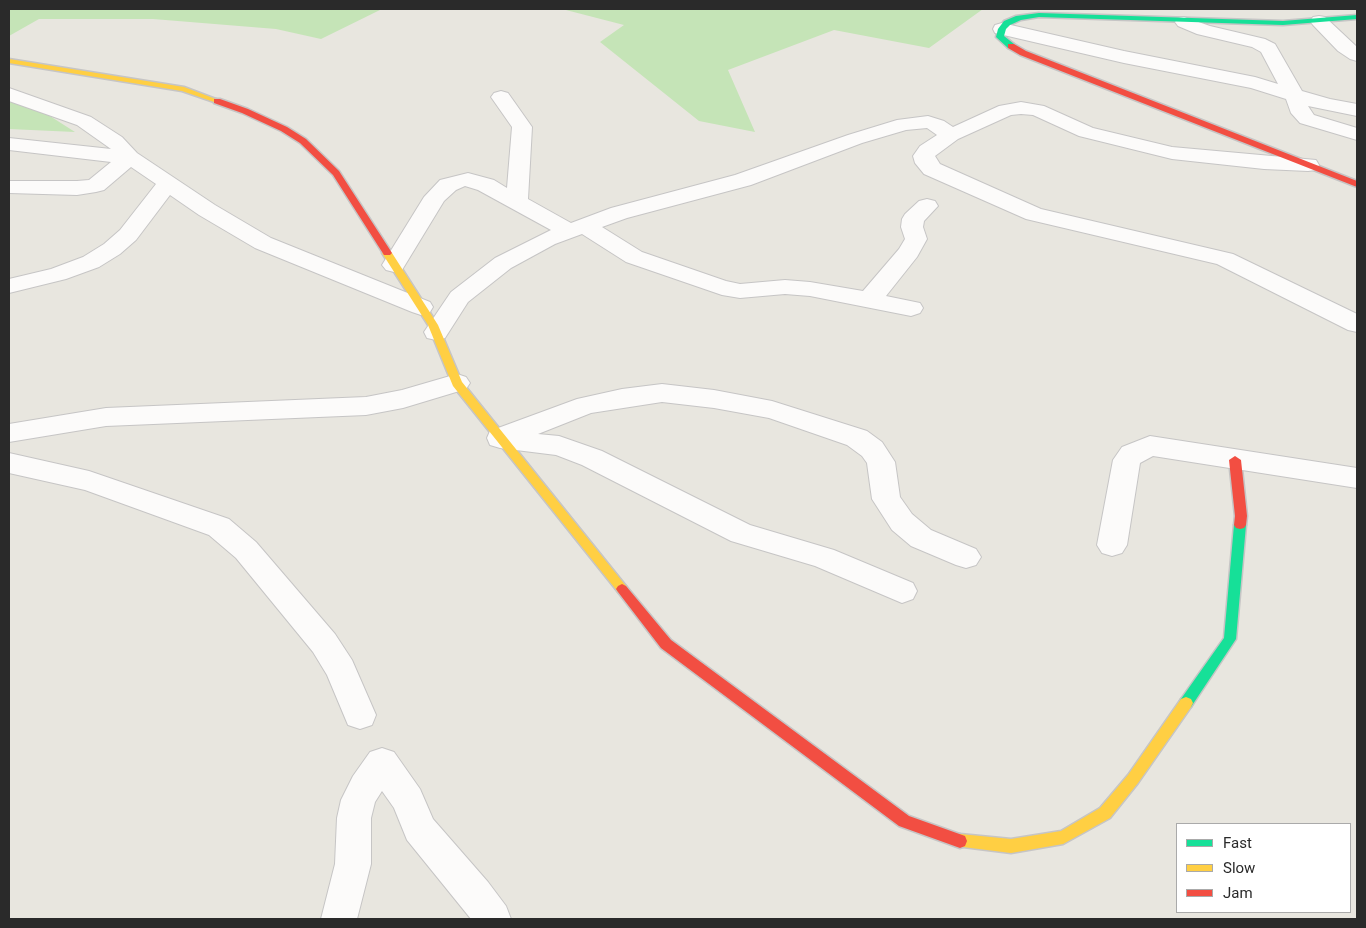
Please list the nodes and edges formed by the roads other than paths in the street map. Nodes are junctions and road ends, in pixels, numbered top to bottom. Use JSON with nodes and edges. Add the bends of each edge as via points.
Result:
{"nodes":[{"id":1,"x":1357,"y":17,"type":"edge"},
{"id":2,"x":1319,"y":21,"type":"junction"},
{"id":3,"x":1184,"y":22,"type":"junction"},
{"id":4,"x":1002,"y":29,"type":"junction"},
{"id":5,"x":1357,"y":55,"type":"edge"},
{"id":6,"x":9,"y":61,"type":"edge"},
{"id":7,"x":9,"y":94,"type":"edge"},
{"id":8,"x":1294,"y":94,"type":"junction"},
{"id":9,"x":501,"y":97,"type":"dead end"},
{"id":10,"x":1357,"y":110,"type":"edge"},
{"id":11,"x":1357,"y":134,"type":"edge"},
{"id":12,"x":951,"y":135,"type":"junction"},
{"id":13,"x":9,"y":144,"type":"edge"},
{"id":14,"x":130,"y":157,"type":"junction"},
{"id":15,"x":1308,"y":165,"type":"junction"},
{"id":16,"x":168,"y":183,"type":"junction"},
{"id":17,"x":1357,"y":184,"type":"edge"},
{"id":18,"x":9,"y":187,"type":"edge"},
{"id":19,"x":517,"y":201,"type":"junction"},
{"id":20,"x":927,"y":206,"type":"dead end"},
{"id":21,"x":576,"y":228,"type":"junction"},
{"id":22,"x":394,"y":265,"type":"junction"},
{"id":23,"x":9,"y":286,"type":"edge"},
{"id":24,"x":870,"y":299,"type":"junction"},
{"id":25,"x":421,"y":307,"type":"junction"},
{"id":26,"x":911,"y":308,"type":"dead end"},
{"id":27,"x":1357,"y":324,"type":"edge"},
{"id":28,"x":436,"y":332,"type":"junction"},
{"id":29,"x":457,"y":383,"type":"junction"},
{"id":30,"x":9,"y":432,"type":"edge"},
{"id":31,"x":500,"y":438,"type":"junction"},
{"id":32,"x":1235,"y":460,"type":"junction"},
{"id":33,"x":9,"y":463,"type":"edge"},
{"id":34,"x":1357,"y":478,"type":"edge"},
{"id":35,"x":1112,"y":545,"type":"dead end"},
{"id":36,"x":966,"y":557,"type":"dead end"},
{"id":37,"x":902,"y":591,"type":"dead end"},
{"id":38,"x":360,"y":715,"type":"dead end"},
{"id":39,"x":338,"y":919,"type":"edge"},
{"id":40,"x":493,"y":919,"type":"edge"}],
"edges":[{"from":1,"to":2,"type":"street"},
{"from":2,"to":3,"type":"street"},
{"from":2,"to":5,"type":"street"},
{"from":3,"to":4,"type":"street","via":[[1039,15],[1019,18],[1006,23]]},
{"from":3,"to":8,"type":"street","via":[[1268,48]]},
{"from":4,"to":8,"type":"street"},
{"from":4,"to":15,"type":"street","via":[[1000,36],[1022,53]]},
{"from":6,"to":22,"type":"street","via":[[184,89],[284,129],[303,141],[336,173]]},
{"from":7,"to":14,"type":"street","via":[[84,121],[115,141]]},
{"from":8,"to":10,"type":"street","via":[[1327,105]]},
{"from":8,"to":11,"type":"street","via":[[1301,113],[1308,119]]},
{"from":9,"to":19,"type":"street","via":[[522,127]]},
{"from":12,"to":15,"type":"street","via":[[1006,110],[1021,108],[1037,110],[1086,132],[1172,153]]},
{"from":12,"to":21,"type":"street","via":[[928,122],[904,124],[743,180],[619,213]]},
{"from":12,"to":27,"type":"street","via":[[927,150],[924,156],[932,169],[1034,214],[1224,259]]},
{"from":13,"to":14,"type":"street"},
{"from":14,"to":16,"type":"street"},
{"from":14,"to":18,"type":"street","via":[[96,185],[76,188]]},
{"from":15,"to":17,"type":"street"},
{"from":16,"to":23,"type":"street","via":[[128,235],[112,249],[91,262],[58,274]]},
{"from":16,"to":25,"type":"street","via":[[263,243]]},
{"from":19,"to":21,"type":"street"},
{"from":19,"to":22,"type":"street","via":[[468,179],[448,185],[435,197]]},
{"from":20,"to":24,"type":"street","via":[[913,219],[916,239]]},
{"from":21,"to":24,"type":"street","via":[[634,257],[722,288],[740,291],[810,289]]},
{"from":21,"to":28,"type":"street","via":[[547,239],[474,283],[459,297]]},
{"from":22,"to":25,"type":"street"},
{"from":24,"to":26,"type":"street"},
{"from":25,"to":28,"type":"street"},
{"from":28,"to":29,"type":"street"},
{"from":29,"to":30,"type":"street","via":[[403,400],[366,406],[106,417]]},
{"from":29,"to":31,"type":"street"},
{"from":31,"to":32,"type":"street","via":[[666,644],[904,821],[956,841],[1011,846],[1063,837],[1105,813],[1133,779],[1230,639],[1241,516]]},
{"from":31,"to":36,"type":"street","via":[[586,405],[646,395],[688,396],[772,410],[857,438],[872,449],[881,462],[886,499],[902,522],[921,538]]},
{"from":31,"to":37,"type":"street","via":[[559,446],[592,458],[741,534],[824,558]]},
{"from":32,"to":34,"type":"street"},
{"from":32,"to":35,"type":"street","via":[[1161,446],[1150,446],[1132,454],[1125,468]]},
{"from":33,"to":38,"type":"street","via":[[89,481],[219,527],[246,550],[324,643],[341,669]]},
{"from":39,"to":40,"type":"street","via":[[353,864],[354,818],[358,800],[382,763],[408,800],[419,829]]}]}
